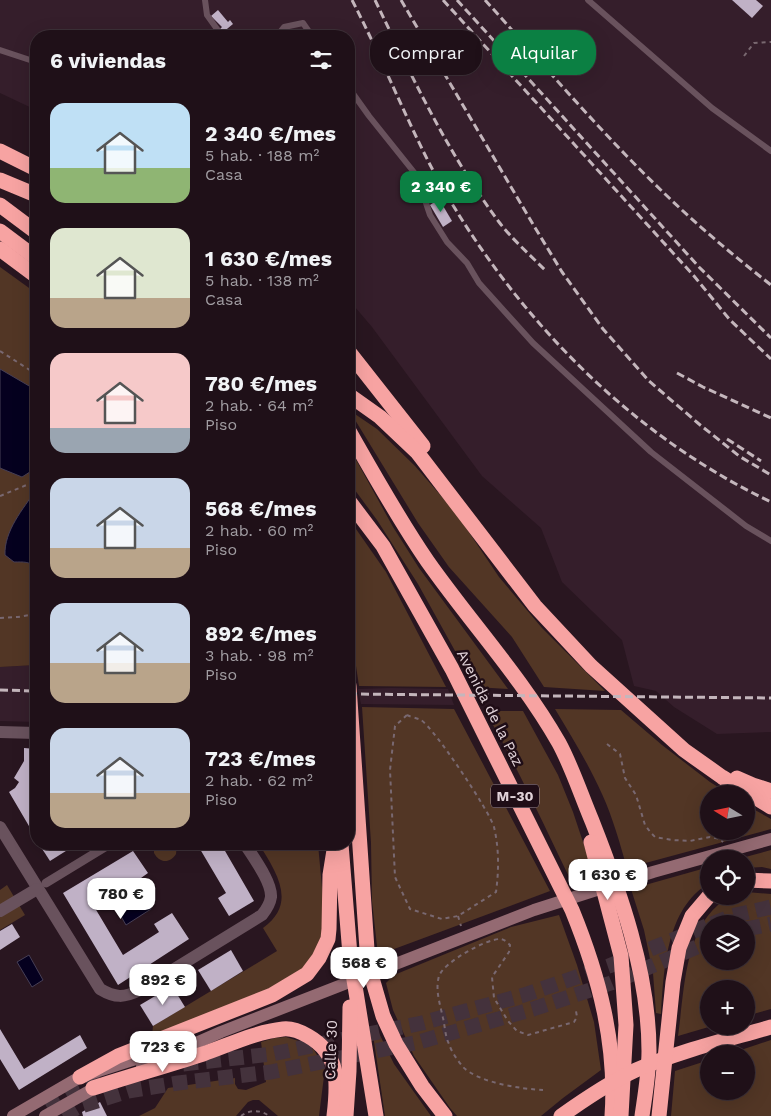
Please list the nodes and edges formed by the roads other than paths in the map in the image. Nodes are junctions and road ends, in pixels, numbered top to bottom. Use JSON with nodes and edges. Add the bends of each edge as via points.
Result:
{"nodes":[{"id":1,"x":205,"y":0,"type":"edge"},
{"id":2,"x":588,"y":0,"type":"edge"},
{"id":3,"x":218,"y":30,"type":"edge"},
{"id":4,"x":282,"y":30,"type":"edge"},
{"id":5,"x":308,"y":30,"type":"edge"},
{"id":6,"x":0,"y":50,"type":"edge"},
{"id":7,"x":30,"y":60,"type":"edge"},
{"id":8,"x":355,"y":96,"type":"edge"},
{"id":9,"x":0,"y":143,"type":"edge"},
{"id":10,"x":0,"y":151,"type":"edge"},
{"id":11,"x":771,"y":152,"type":"edge"},
{"id":12,"x":30,"y":156,"type":"edge"},
{"id":13,"x":30,"y":166,"type":"edge"},
{"id":14,"x":0,"y":180,"type":"edge"},
{"id":15,"x":30,"y":192,"type":"edge"},
{"id":16,"x":0,"y":194,"type":"edge"},
{"id":17,"x":0,"y":205,"type":"edge"},
{"id":18,"x":30,"y":216,"type":"edge"},
{"id":19,"x":30,"y":228,"type":"edge"},
{"id":20,"x":0,"y":231,"type":"edge"},
{"id":21,"x":0,"y":250,"type":"edge"},
{"id":22,"x":30,"y":254,"type":"edge"},
{"id":23,"x":30,"y":272,"type":"edge"},
{"id":24,"x":355,"y":360,"type":"edge"},
{"id":25,"x":355,"y":399,"type":"edge"},
{"id":26,"x":355,"y":441,"type":"edge"},
{"id":27,"x":355,"y":509,"type":"edge"},
{"id":28,"x":771,"y":541,"type":"edge"},
{"id":29,"x":535,"y":606,"type":"junction"},
{"id":30,"x":0,"y":732,"type":"edge"},
{"id":31,"x":30,"y":733,"type":"edge"},
{"id":32,"x":710,"y":769,"type":"junction"},
{"id":33,"x":355,"y":774,"type":"edge"},
{"id":34,"x":576,"y":782,"type":"junction"},
{"id":35,"x":771,"y":791,"type":"edge"},
{"id":36,"x":771,"y":807,"type":"edge"},
{"id":37,"x":0,"y":827,"type":"edge"},
{"id":38,"x":771,"y":839,"type":"edge"},
{"id":39,"x":100,"y":850,"type":"edge"},
{"id":40,"x":248,"y":850,"type":"edge"},
{"id":41,"x":334,"y":850,"type":"edge"},
{"id":42,"x":341,"y":850,"type":"edge"},
{"id":43,"x":755,"y":880,"type":"edge"},
{"id":44,"x":771,"y":881,"type":"edge"},
{"id":45,"x":41,"y":886,"type":"junction"},
{"id":46,"x":701,"y":905,"type":"edge"},
{"id":47,"x":0,"y":911,"type":"edge"},
{"id":48,"x":350,"y":955,"type":"junction"},
{"id":49,"x":771,"y":1019,"type":"edge"},
{"id":50,"x":771,"y":1027,"type":"edge"},
{"id":51,"x":221,"y":1032,"type":"junction"},
{"id":52,"x":742,"y":1036,"type":"junction"},
{"id":53,"x":80,"y":1077,"type":"junction"},
{"id":54,"x":94,"y":1088,"type":"junction"},
{"id":55,"x":13,"y":1116,"type":"edge"},
{"id":56,"x":45,"y":1116,"type":"edge"},
{"id":57,"x":334,"y":1116,"type":"edge"},
{"id":58,"x":346,"y":1116,"type":"edge"},
{"id":59,"x":376,"y":1116,"type":"edge"},
{"id":60,"x":446,"y":1116,"type":"edge"},
{"id":61,"x":562,"y":1116,"type":"edge"},
{"id":62,"x":612,"y":1116,"type":"edge"},
{"id":63,"x":621,"y":1116,"type":"edge"},
{"id":64,"x":642,"y":1116,"type":"edge"},
{"id":65,"x":659,"y":1116,"type":"edge"}],
"edges":[{"from":1,"to":3,"type":"lane","via":[[207,15]]},
{"from":2,"to":11,"type":"lane","via":[[712,108]]},
{"from":4,"to":5,"type":"lane","via":[[303,24]]},
{"from":6,"to":7,"type":"lane"},
{"from":8,"to":28,"type":"lane","via":[[417,176],[425,205],[447,242],[533,343],[651,452],[746,526]]},
{"from":9,"to":12,"type":"highway"},
{"from":10,"to":13,"type":"highway"},
{"from":14,"to":15,"type":"highway"},
{"from":16,"to":18,"type":"highway"},
{"from":17,"to":19,"type":"highway"},
{"from":20,"to":22,"type":"highway"},
{"from":21,"to":23,"type":"highway"},
{"from":24,"to":29,"type":"highway","via":[[508,558]]},
{"from":25,"to":29,"type":"highway","via":[[380,417],[417,452]]},
{"from":26,"to":34,"type":"highway","via":[[429,563],[515,676],[559,744]]},
{"from":27,"to":62,"type":"highway","name":"Avenida de la Paz","number":"M-30","via":[[383,546],[452,669],[572,910],[602,998],[610,1045]]},
{"from":29,"to":32,"type":"highway","via":[[591,666],[684,750]]},
{"from":30,"to":31,"type":"street"},
{"from":32,"to":35,"type":"highway","via":[[727,772]]},
{"from":32,"to":36,"type":"highway"},
{"from":33,"to":60,"type":"highway","via":[[368,964],[383,1016],[396,1044],[422,1086]]},
{"from":34,"to":63,"type":"highway","via":[[621,956],[626,1025]]},
{"from":34,"to":64,"type":"highway","via":[[610,868],[638,959],[647,1010],[649,1052]]},
{"from":37,"to":45,"type":"street"},
{"from":38,"to":51,"type":"main road","via":[[555,903]]},
{"from":39,"to":45,"type":"street"},
{"from":40,"to":45,"type":"street","via":[[268,884],[271,897],[262,915],[130,995],[115,997],[100,989]]},
{"from":41,"to":53,"type":"highway","via":[[328,938],[307,974],[272,996],[118,1056]]},
{"from":42,"to":48,"type":"highway"},
{"from":43,"to":44,"type":"highway"},
{"from":45,"to":47,"type":"street"},
{"from":46,"to":65,"type":"highway","via":[[692,916],[679,948]]},
{"from":48,"to":58,"type":"highway","name":"Calle 30"},
{"from":48,"to":59,"type":"highway"},
{"from":49,"to":52,"type":"highway"},
{"from":50,"to":52,"type":"highway"},
{"from":51,"to":53,"type":"main road"},
{"from":51,"to":54,"type":"main road"},
{"from":52,"to":61,"type":"highway","via":[[637,1070]]},
{"from":53,"to":55,"type":"main road"},
{"from":54,"to":56,"type":"main road"},
{"from":54,"to":57,"type":"highway","via":[[266,1032],[285,1029],[303,1033],[320,1043],[332,1060],[336,1079]]}]}
